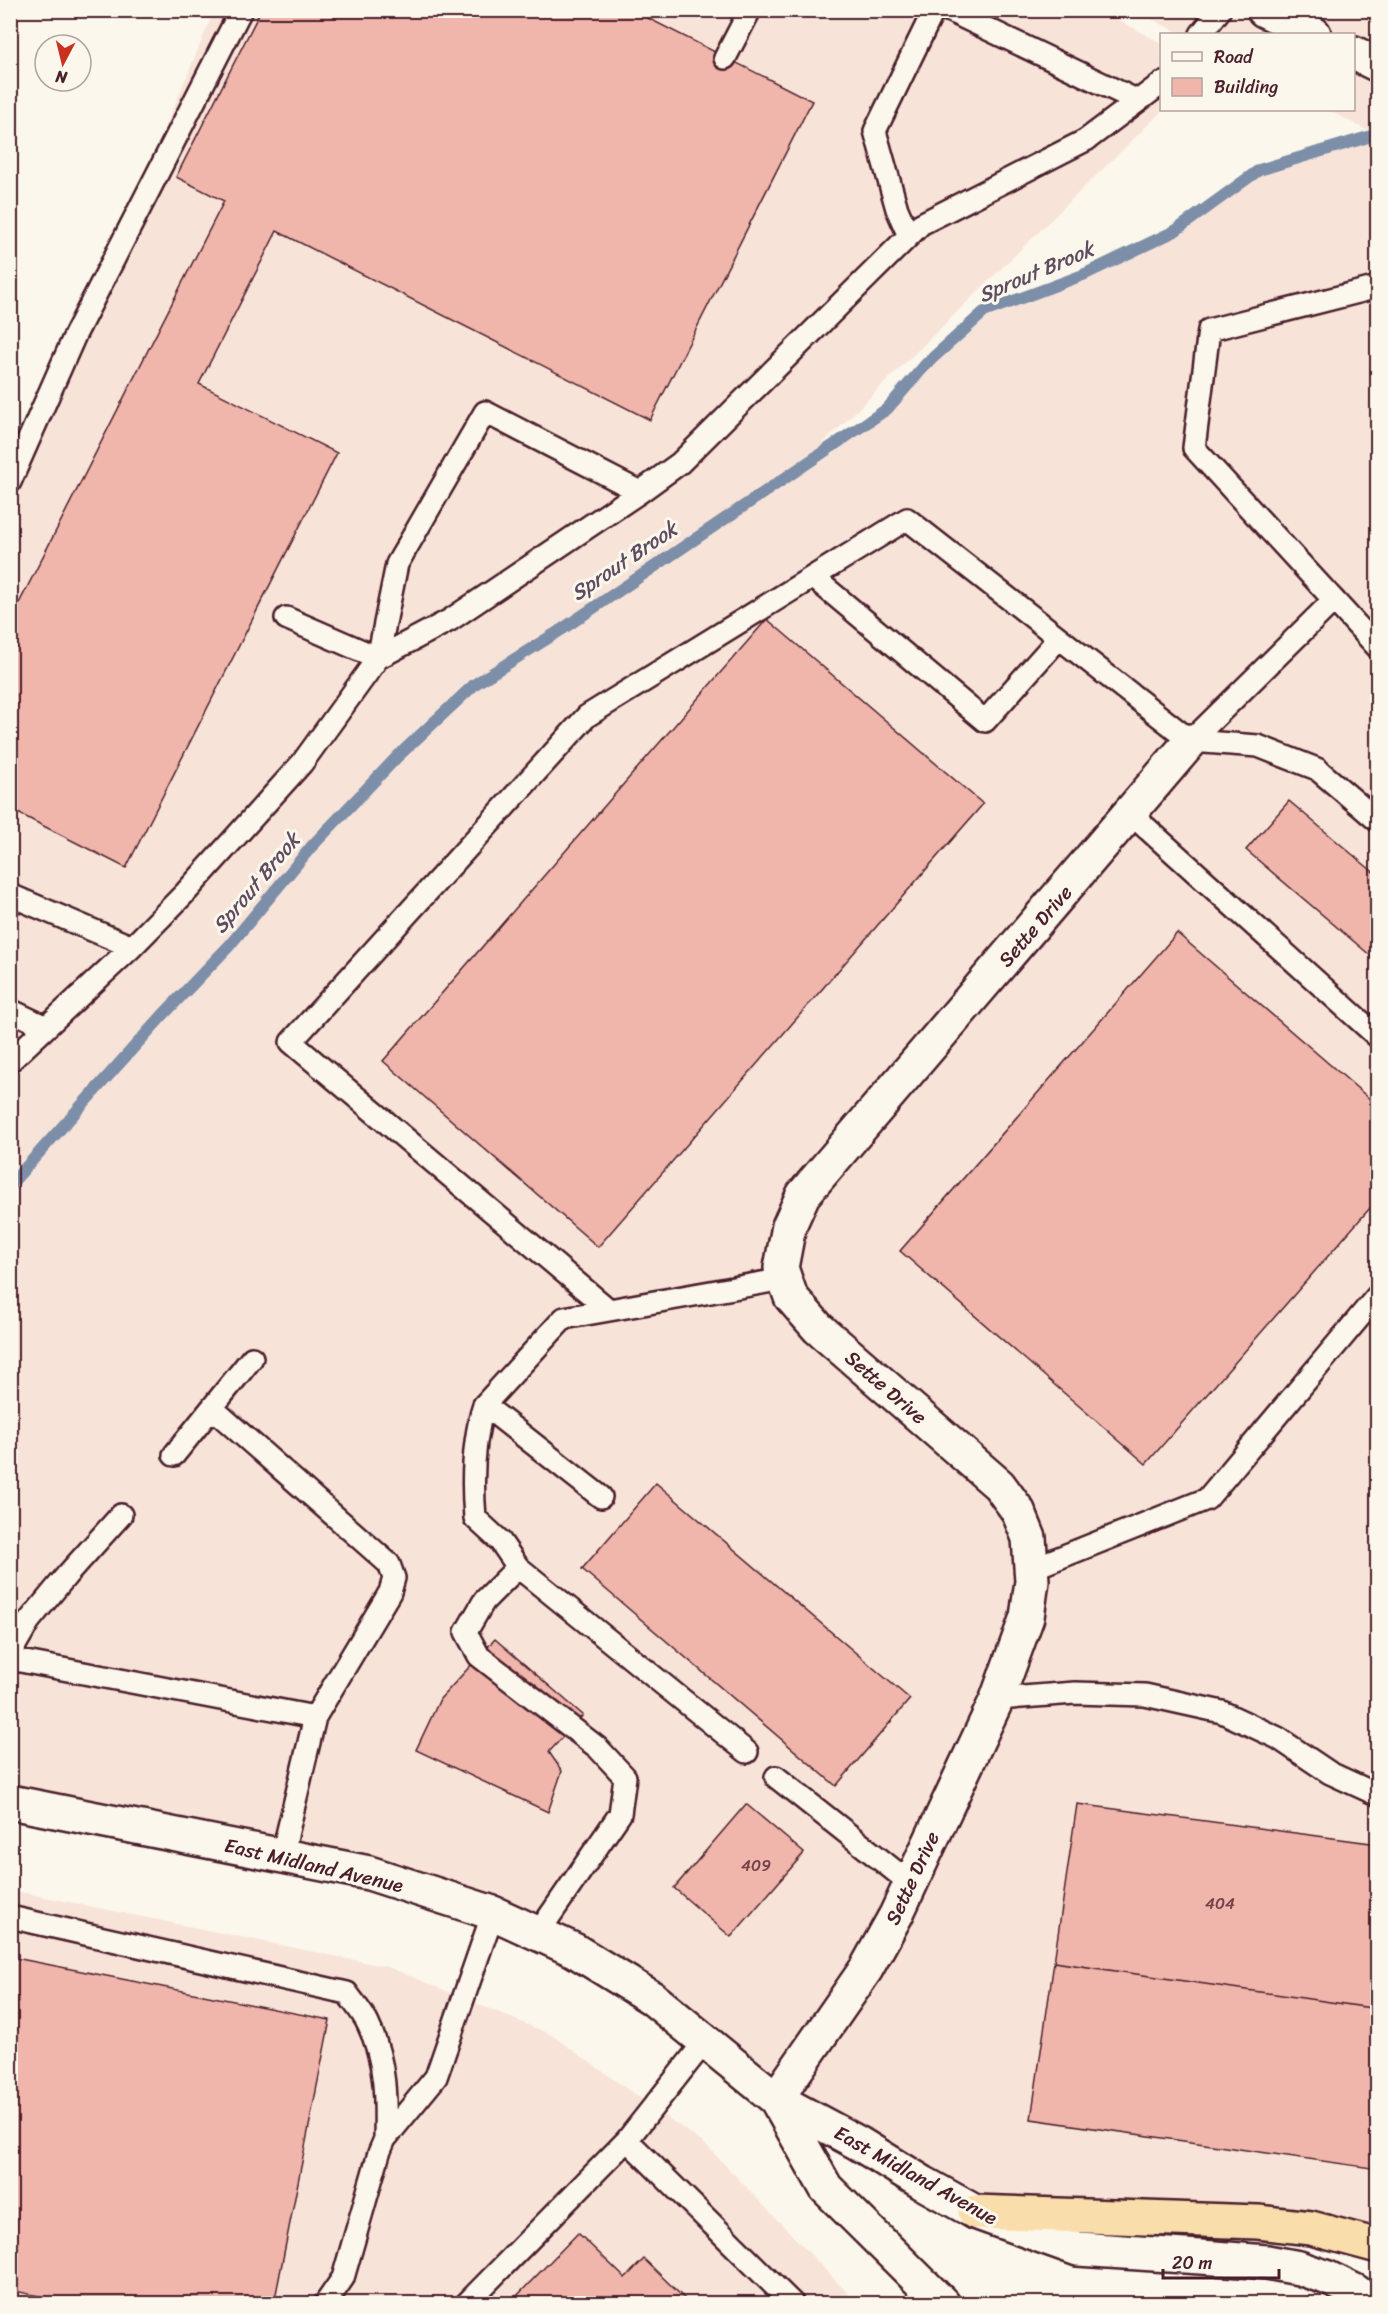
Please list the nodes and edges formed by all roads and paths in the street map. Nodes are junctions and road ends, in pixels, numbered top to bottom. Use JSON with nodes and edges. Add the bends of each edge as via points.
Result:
{"nodes":[{"id":1,"x":240,"y":10,"type":"edge"},
{"id":2,"x":750,"y":10,"type":"edge"},
{"id":3,"x":934,"y":10,"type":"edge"},
{"id":4,"x":948,"y":10,"type":"edge"},
{"id":5,"x":1220,"y":10,"type":"edge"},
{"id":6,"x":1264,"y":10,"type":"edge"},
{"id":7,"x":1202,"y":33,"type":"edge"},
{"id":8,"x":1312,"y":33,"type":"edge"},
{"id":9,"x":1355,"y":54,"type":"edge"},
{"id":10,"x":725,"y":58,"type":"dead end"},
{"id":11,"x":1377,"y":65,"type":"edge"},
{"id":12,"x":1160,"y":84,"type":"edge"},
{"id":13,"x":1138,"y":101,"type":"junction"},
{"id":14,"x":909,"y":236,"type":"junction"},
{"id":15,"x":1377,"y":287,"type":"edge"},
{"id":16,"x":10,"y":482,"type":"edge"},
{"id":17,"x":640,"y":492,"type":"junction"},
{"id":18,"x":814,"y":578,"type":"junction"},
{"id":19,"x":1334,"y":600,"type":"junction"},
{"id":20,"x":286,"y":618,"type":"dead end"},
{"id":21,"x":1059,"y":638,"type":"junction"},
{"id":22,"x":1377,"y":648,"type":"edge"},
{"id":23,"x":378,"y":658,"type":"junction"},
{"id":24,"x":1191,"y":741,"type":"junction"},
{"id":25,"x":1131,"y":814,"type":"junction"},
{"id":26,"x":1377,"y":821,"type":"edge"},
{"id":27,"x":10,"y":895,"type":"edge"},
{"id":28,"x":132,"y":947,"type":"junction"},
{"id":29,"x":10,"y":1010,"type":"edge"},
{"id":30,"x":46,"y":1027,"type":"junction"},
{"id":31,"x":1377,"y":1037,"type":"edge"},
{"id":32,"x":10,"y":1061,"type":"edge"},
{"id":33,"x":784,"y":1279,"type":"junction"},
{"id":34,"x":1377,"y":1295,"type":"edge"},
{"id":35,"x":609,"y":1310,"type":"junction"},
{"id":36,"x":252,"y":1358,"type":"dead end"},
{"id":37,"x":484,"y":1405,"type":"junction"},
{"id":38,"x":212,"y":1408,"type":"junction"},
{"id":39,"x":174,"y":1455,"type":"dead end"},
{"id":40,"x":600,"y":1497,"type":"dead end"},
{"id":41,"x":122,"y":1515,"type":"dead end"},
{"id":42,"x":518,"y":1567,"type":"junction"},
{"id":43,"x":1031,"y":1569,"type":"junction"},
{"id":44,"x":10,"y":1654,"type":"edge"},
{"id":45,"x":10,"y":1659,"type":"edge"},
{"id":46,"x":997,"y":1699,"type":"junction"},
{"id":47,"x":315,"y":1717,"type":"junction"},
{"id":48,"x":747,"y":1752,"type":"dead end"},
{"id":49,"x":776,"y":1776,"type":"dead end"},
{"id":50,"x":1377,"y":1795,"type":"edge"},
{"id":51,"x":10,"y":1802,"type":"edge"},
{"id":52,"x":282,"y":1856,"type":"junction"},
{"id":53,"x":910,"y":1883,"type":"junction"},
{"id":54,"x":493,"y":1913,"type":"junction"},
{"id":55,"x":10,"y":1917,"type":"edge"},
{"id":56,"x":538,"y":1933,"type":"junction"},
{"id":57,"x":706,"y":2040,"type":"junction"},
{"id":58,"x":776,"y":2099,"type":"junction"},
{"id":59,"x":385,"y":2139,"type":"junction"},
{"id":60,"x":627,"y":2140,"type":"junction"},
{"id":61,"x":975,"y":2212,"type":"junction"},
{"id":62,"x":1377,"y":2246,"type":"edge"},
{"id":63,"x":325,"y":2304,"type":"edge"},
{"id":64,"x":466,"y":2304,"type":"edge"},
{"id":65,"x":793,"y":2304,"type":"edge"},
{"id":66,"x":943,"y":2304,"type":"edge"},
{"id":67,"x":1372,"y":2304,"type":"edge"}],
"edges":[{"from":1,"to":16,"type":"lane","via":[[75,335]]},
{"from":2,"to":10,"type":"lane"},
{"from":3,"to":14,"type":"lane","via":[[875,131],[897,209]]},
{"from":4,"to":13,"type":"lane"},
{"from":5,"to":7,"type":"lane"},
{"from":6,"to":8,"type":"street"},
{"from":9,"to":11,"type":"street"},
{"from":12,"to":13,"type":"lane"},
{"from":13,"to":14,"type":"lane","via":[[1086,140],[921,224]]},
{"from":14,"to":17,"type":"lane","via":[[680,463]]},
{"from":15,"to":19,"type":"lane","via":[[1209,330],[1194,448]]},
{"from":17,"to":23,"type":"lane","via":[[450,620]]},
{"from":17,"to":23,"type":"lane","via":[[485,412],[397,564]]},
{"from":18,"to":21,"type":"lane","via":[[907,519]]},
{"from":18,"to":21,"type":"lane","via":[[985,721]]},
{"from":18,"to":35,"type":"lane","via":[[587,716],[291,1042]]},
{"from":19,"to":22,"type":"lane"},
{"from":19,"to":24,"type":"lane"},
{"from":20,"to":23,"type":"lane"},
{"from":21,"to":24,"type":"lane"},
{"from":23,"to":28,"type":"lane","via":[[302,763]]},
{"from":24,"to":25,"type":"street","name":"Sette Drive"},
{"from":24,"to":26,"type":"lane","via":[[1258,746],[1317,769]]},
{"from":25,"to":31,"type":"lane"},
{"from":25,"to":33,"type":"street","name":"Sette Drive","via":[[803,1195],[789,1226],[781,1268]]},
{"from":27,"to":28,"type":"lane"},
{"from":28,"to":30,"type":"lane"},
{"from":29,"to":30,"type":"lane"},
{"from":30,"to":32,"type":"lane"},
{"from":33,"to":35,"type":"lane"},
{"from":33,"to":43,"type":"street","name":"Sette Drive","via":[[790,1297],[818,1328],[999,1485],[1018,1511],[1029,1538]]},
{"from":34,"to":43,"type":"lane","via":[[1207,1499]]},
{"from":35,"to":37,"type":"lane","via":[[564,1318]]},
{"from":36,"to":38,"type":"lane"},
{"from":37,"to":40,"type":"lane"},
{"from":37,"to":42,"type":"lane","via":[[473,1489],[475,1518],[500,1541]]},
{"from":38,"to":39,"type":"lane"},
{"from":38,"to":47,"type":"lane","via":[[390,1564],[394,1578],[390,1592]]},
{"from":41,"to":44,"type":"lane","via":[[29,1621]]},
{"from":42,"to":48,"type":"lane"},
{"from":42,"to":56,"type":"lane","via":[[484,1601],[466,1632],[479,1656],[598,1748],[625,1777],[620,1814]]},
{"from":43,"to":46,"type":"street","name":"Sette Drive","via":[[1027,1617]]},
{"from":45,"to":47,"type":"lane"},
{"from":46,"to":50,"type":"lane","via":[[1076,1693],[1145,1695],[1222,1712],[1278,1738],[1330,1773]]},
{"from":46,"to":53,"type":"street","name":"Sette Drive"},
{"from":47,"to":52,"type":"lane"},
{"from":49,"to":53,"type":"lane"},
{"from":51,"to":52,"type":"street","name":"East Midland Avenue"},
{"from":52,"to":54,"type":"street","name":"East Midland Avenue","via":[[369,1874]]},
{"from":53,"to":58,"type":"street","name":"Sette Drive","via":[[866,1969]]},
{"from":54,"to":56,"type":"street","name":"East Midland Avenue"},
{"from":54,"to":59,"type":"lane","via":[[436,2077]]},
{"from":55,"to":59,"type":"lane","via":[[347,1993],[368,2022],[381,2058]]},
{"from":56,"to":57,"type":"street","name":"East Midland Avenue","via":[[574,1950],[652,1998]]},
{"from":57,"to":58,"type":"street","name":"East Midland Avenue"},
{"from":57,"to":60,"type":"lane"},
{"from":58,"to":61,"type":"street","name":"East Midland Avenue"},
{"from":58,"to":66,"type":"street","name":"East Midland Avenue","via":[[826,2188]]},
{"from":59,"to":63,"type":"lane","via":[[343,2278]]},
{"from":60,"to":64,"type":"lane"},
{"from":60,"to":65,"type":"lane"},
{"from":61,"to":62,"type":"highway","via":[[1258,2222],[1311,2228]]},
{"from":61,"to":67,"type":"street","name":"East Midland Avenue","via":[[1078,2249],[1267,2262],[1299,2268],[1355,2290]]}]}
